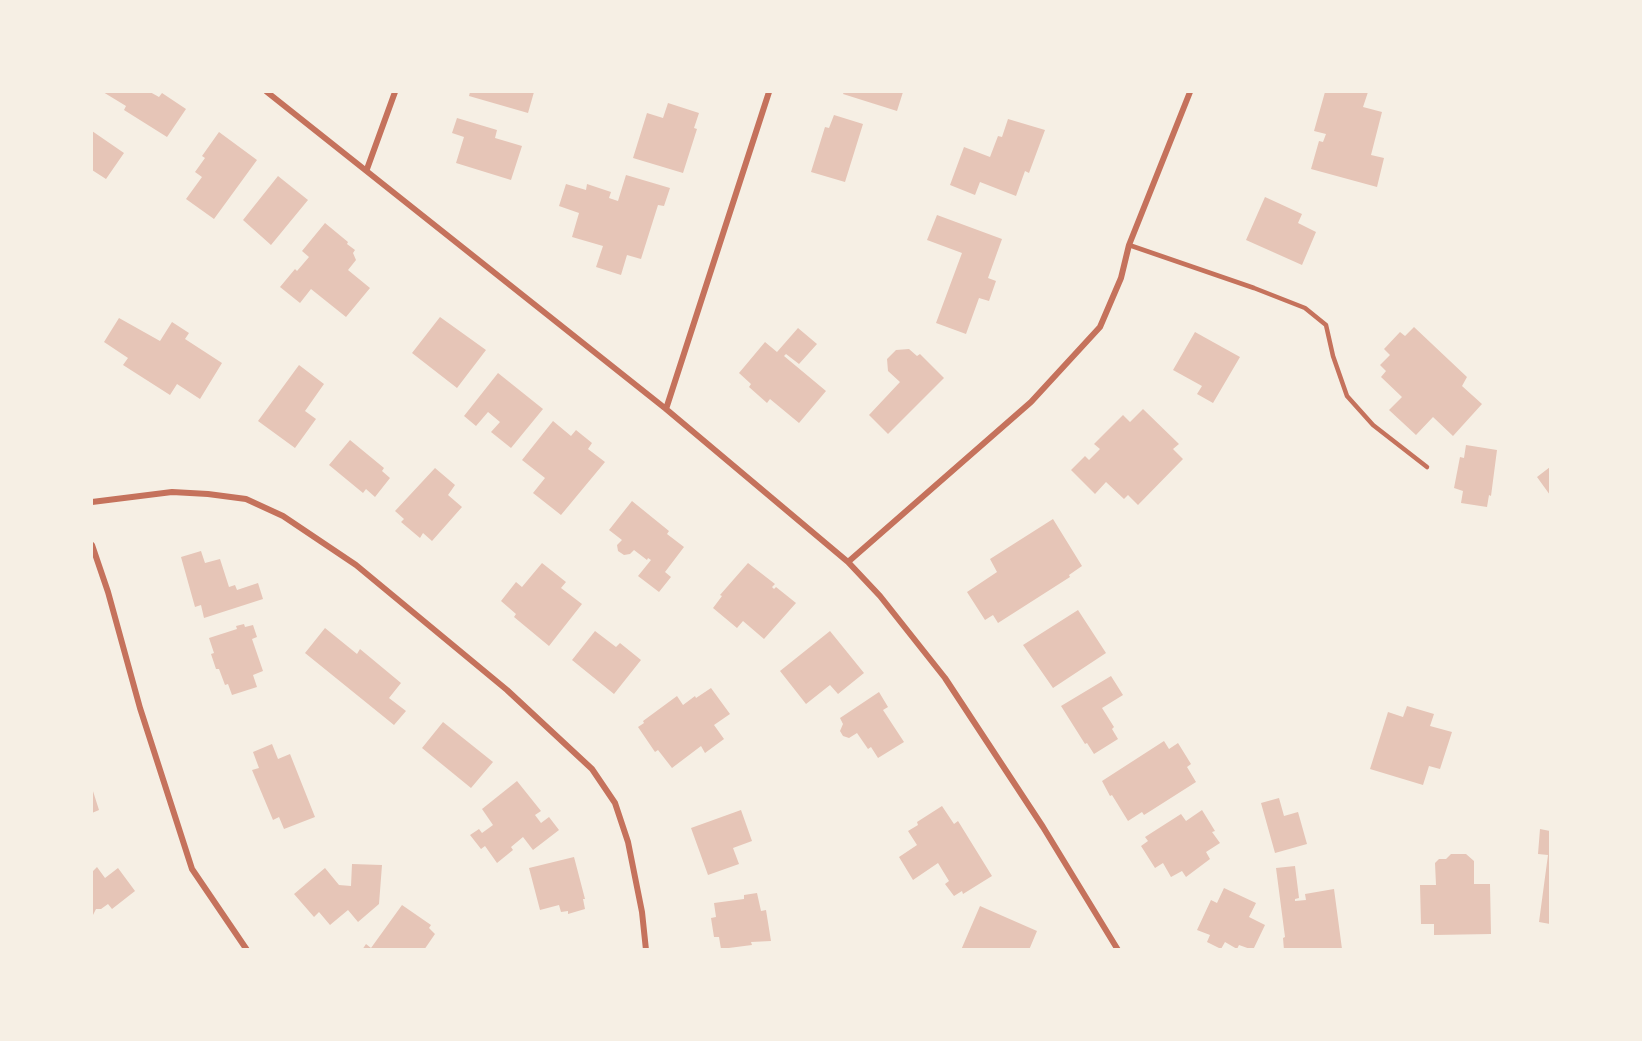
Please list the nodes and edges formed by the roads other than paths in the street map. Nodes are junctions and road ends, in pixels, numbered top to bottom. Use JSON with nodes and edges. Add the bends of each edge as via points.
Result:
{"nodes":[{"id":1,"x":267,"y":92,"type":"edge"},
{"id":2,"x":395,"y":92,"type":"edge"},
{"id":3,"x":769,"y":92,"type":"edge"},
{"id":4,"x":1190,"y":92,"type":"edge"},
{"id":5,"x":367,"y":170,"type":"junction"},
{"id":6,"x":1129,"y":245,"type":"junction"},
{"id":7,"x":666,"y":409,"type":"junction"},
{"id":8,"x":1427,"y":467,"type":"dead end"},
{"id":9,"x":92,"y":502,"type":"edge"},
{"id":10,"x":92,"y":545,"type":"edge"},
{"id":11,"x":848,"y":562,"type":"junction"},
{"id":12,"x":247,"y":950,"type":"edge"},
{"id":13,"x":646,"y":950,"type":"edge"},
{"id":14,"x":1118,"y":950,"type":"edge"}],
"edges":[{"from":1,"to":5,"type":"street"},
{"from":2,"to":5,"type":"street"},
{"from":3,"to":7,"type":"street"},
{"from":4,"to":6,"type":"street"},
{"from":5,"to":7,"type":"street"},
{"from":6,"to":8,"type":"lane","via":[[1305,308],[1326,325],[1347,396],[1373,425]]},
{"from":6,"to":11,"type":"street","via":[[1100,327],[1031,402]]},
{"from":7,"to":11,"type":"street"},
{"from":9,"to":13,"type":"street","via":[[172,492],[246,499],[283,516],[356,565],[507,690],[592,769],[615,803],[628,842]]},
{"from":10,"to":12,"type":"street","via":[[192,869]]},
{"from":11,"to":14,"type":"street","via":[[945,678]]}]}
